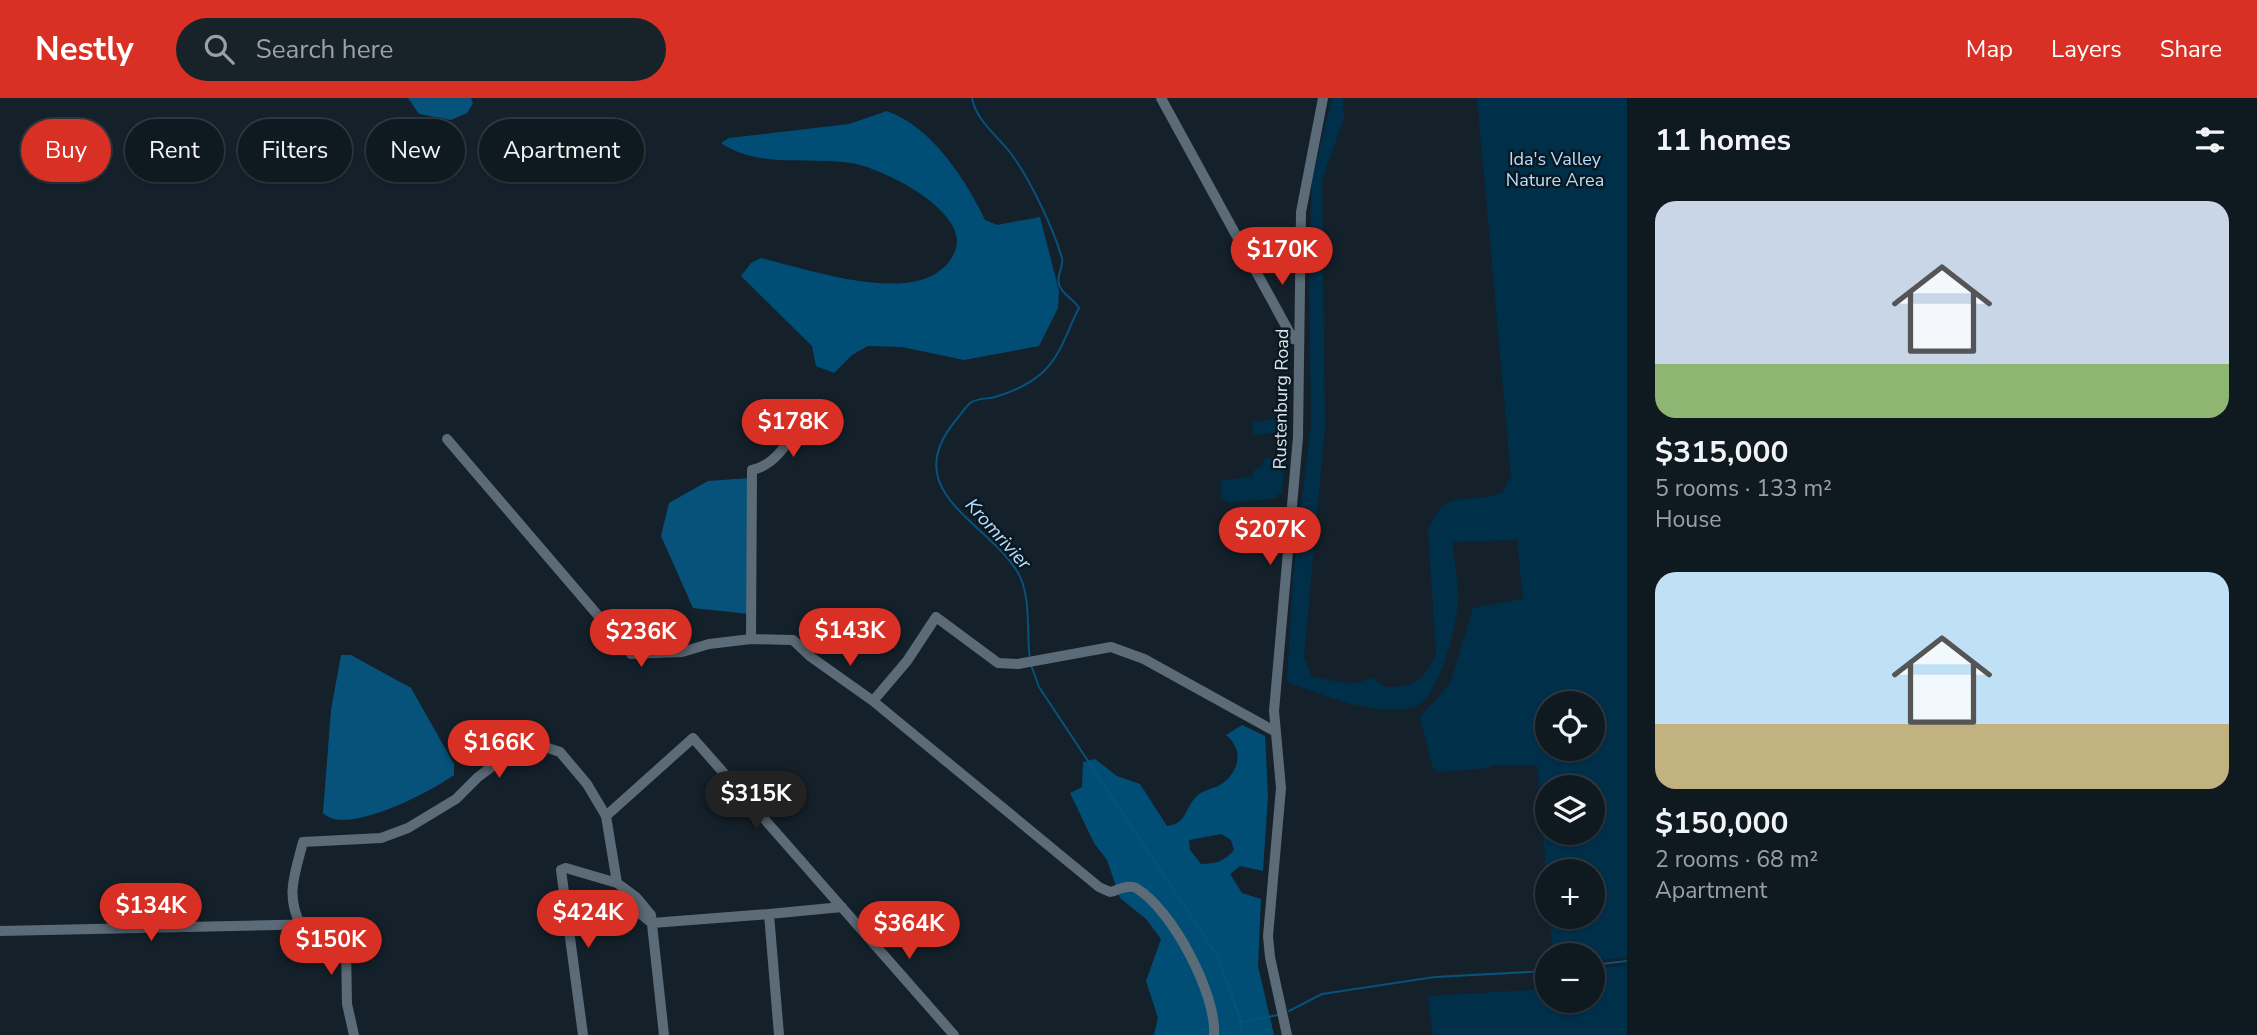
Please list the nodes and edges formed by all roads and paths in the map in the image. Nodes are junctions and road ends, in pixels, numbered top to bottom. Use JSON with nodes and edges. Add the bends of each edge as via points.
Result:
{"nodes":[{"id":1,"x":1161,"y":98,"type":"edge"},
{"id":2,"x":1323,"y":98,"type":"edge"},
{"id":3,"x":1298,"y":340,"type":"junction"},
{"id":4,"x":806,"y":411,"type":"dead end"},
{"id":5,"x":447,"y":439,"type":"dead end"},
{"id":6,"x":751,"y":639,"type":"junction"},
{"id":7,"x":873,"y":701,"type":"junction"},
{"id":8,"x":1276,"y":732,"type":"junction"},
{"id":9,"x":606,"y":816,"type":"junction"},
{"id":10,"x":617,"y":883,"type":"junction"},
{"id":11,"x":566,"y":898,"type":"junction"},
{"id":12,"x":842,"y":907,"type":"junction"},
{"id":13,"x":769,"y":914,"type":"junction"},
{"id":14,"x":652,"y":923,"type":"junction"},
{"id":15,"x":301,"y":926,"type":"junction"},
{"id":16,"x":0,"y":931,"type":"edge"},
{"id":17,"x":354,"y":1035,"type":"edge"},
{"id":18,"x":583,"y":1035,"type":"edge"},
{"id":19,"x":664,"y":1035,"type":"edge"},
{"id":20,"x":779,"y":1035,"type":"edge"},
{"id":21,"x":954,"y":1035,"type":"edge"},
{"id":22,"x":1214,"y":1035,"type":"edge"},
{"id":23,"x":1287,"y":1035,"type":"edge"}],
"edges":[{"from":1,"to":3,"type":"street","via":[[1286,327]]},
{"from":2,"to":3,"type":"street","name":"Rustenburg Road","via":[[1301,212]]},
{"from":3,"to":8,"type":"street","name":"Rustenburg Road","via":[[1298,437],[1279,644]]},
{"from":4,"to":6,"type":"street","via":[[791,439],[763,468],[752,470]]},
{"from":5,"to":6,"type":"street","via":[[631,654],[682,652],[709,643]]},
{"from":6,"to":7,"type":"street","via":[[793,640]]},
{"from":7,"to":8,"type":"street","via":[[936,617],[998,663],[1018,664],[1111,647],[1144,659]]},
{"from":7,"to":22,"type":"street","via":[[1100,887],[1110,892],[1136,888],[1168,920],[1188,950],[1208,993]]},
{"from":8,"to":23,"type":"street","name":"Rustenburg Road","via":[[1281,788],[1268,936]]},
{"from":9,"to":10,"type":"street"},
{"from":9,"to":12,"type":"street","via":[[694,738]]},
{"from":9,"to":15,"type":"street","via":[[560,752],[545,747],[509,754],[456,799],[408,828],[381,838],[303,842],[290,898]]},
{"from":10,"to":11,"type":"street","via":[[566,868],[561,870]]},
{"from":10,"to":14,"type":"street","via":[[645,906]]},
{"from":11,"to":14,"type":"street","via":[[598,894],[621,898]]},
{"from":11,"to":18,"type":"street"},
{"from":12,"to":13,"type":"street"},
{"from":12,"to":21,"type":"street"},
{"from":13,"to":14,"type":"street"},
{"from":13,"to":20,"type":"street"},
{"from":14,"to":19,"type":"street"},
{"from":15,"to":16,"type":"street"},
{"from":15,"to":17,"type":"street","via":[[324,924],[339,929],[346,946],[346,1004]]}]}
